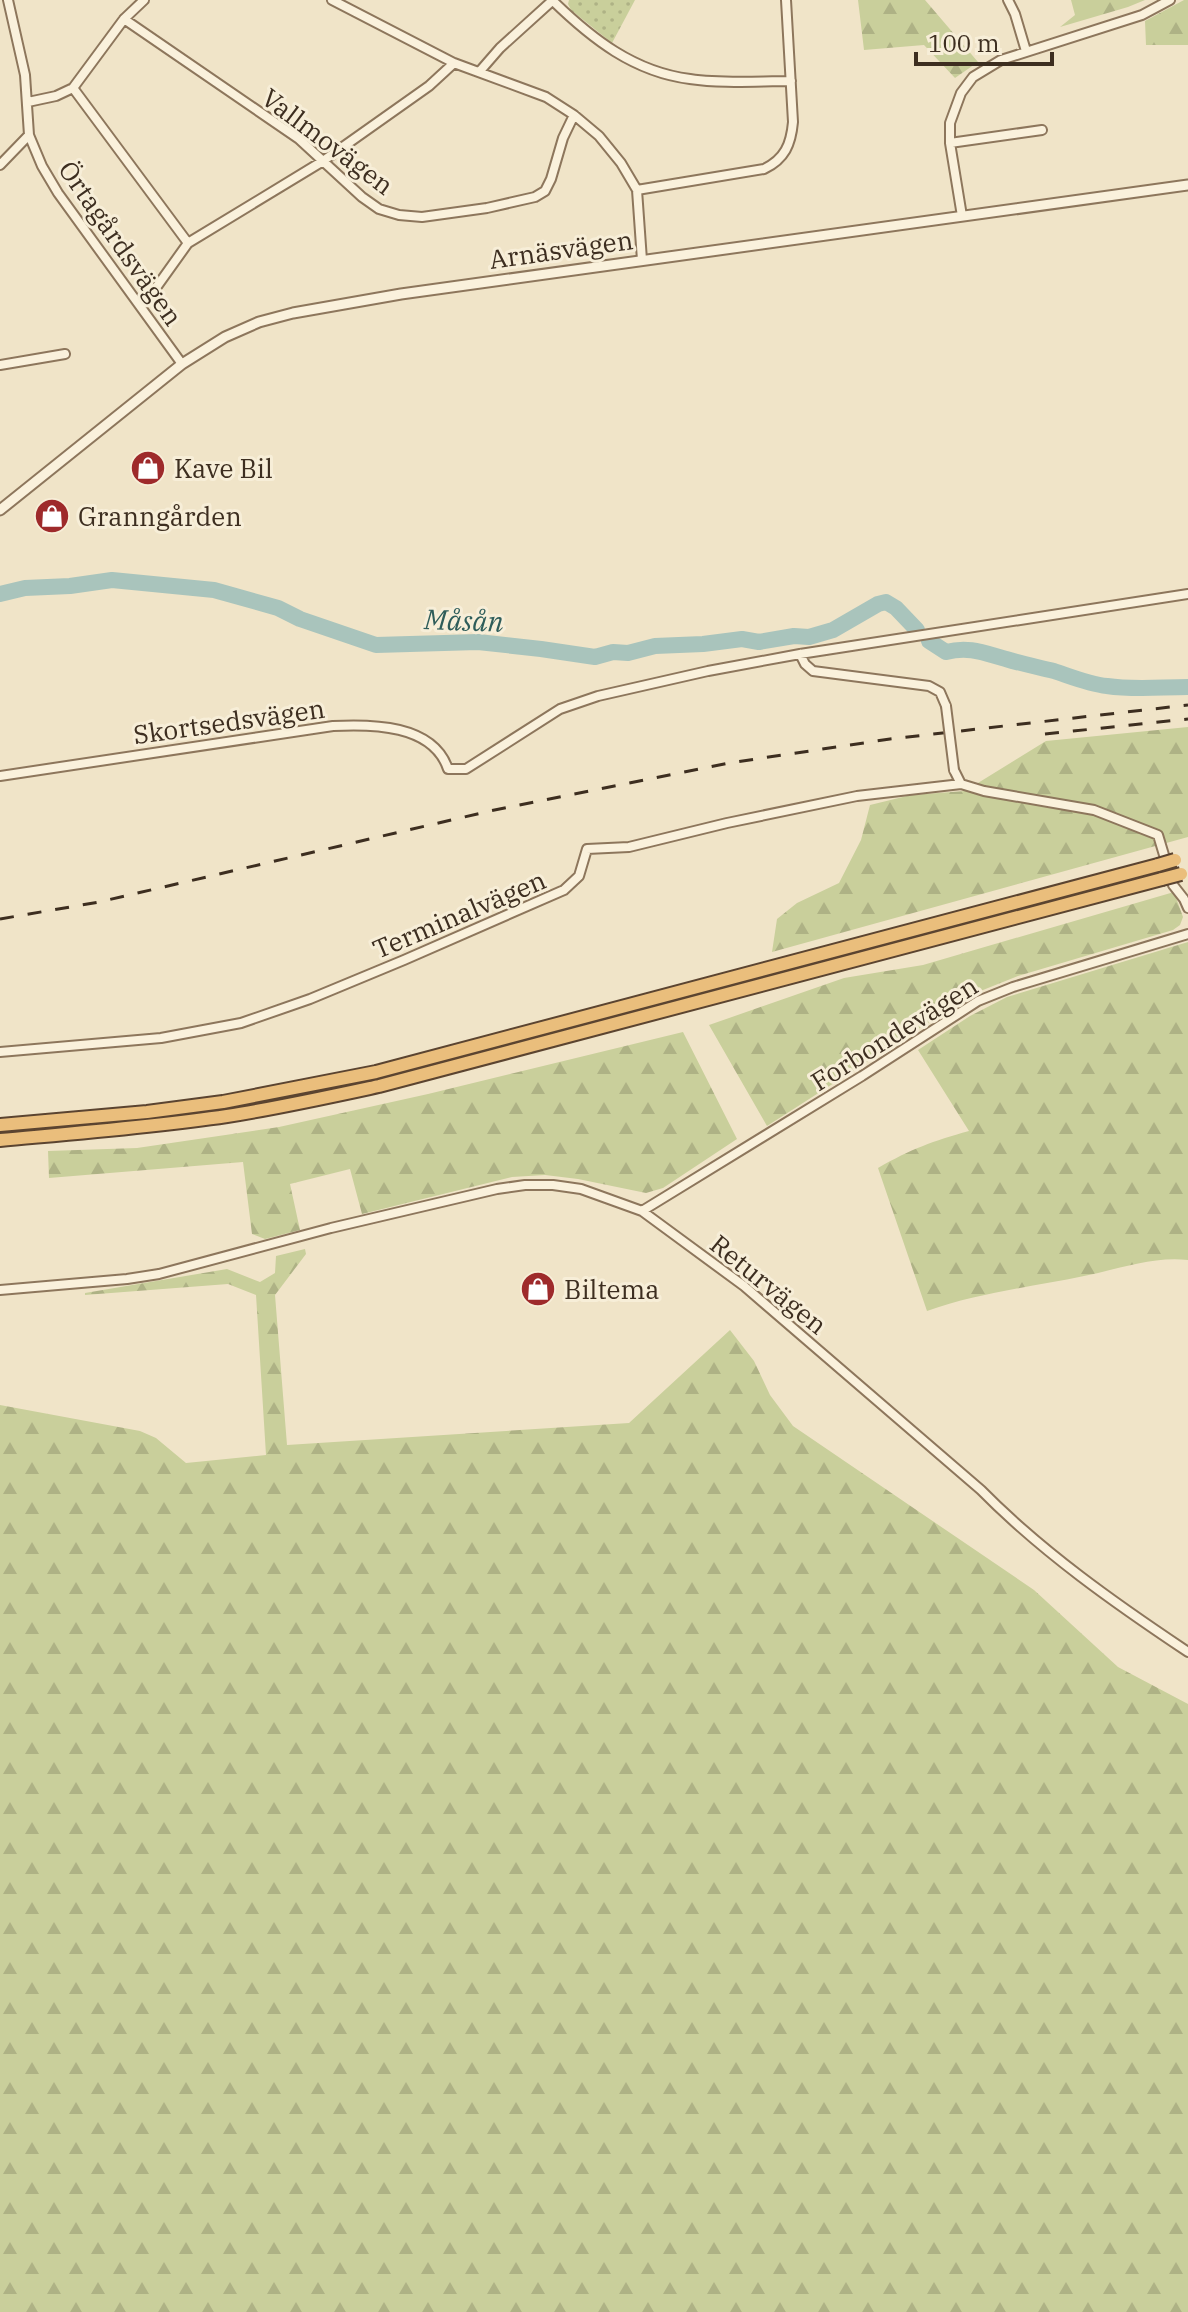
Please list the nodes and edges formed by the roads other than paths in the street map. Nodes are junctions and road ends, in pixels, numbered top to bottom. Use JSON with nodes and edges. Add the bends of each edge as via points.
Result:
{"nodes":[{"id":1,"x":8,"y":0,"type":"edge"},
{"id":2,"x":144,"y":0,"type":"edge"},
{"id":3,"x":332,"y":0,"type":"edge"},
{"id":4,"x":553,"y":0,"type":"edge"},
{"id":5,"x":786,"y":0,"type":"edge"},
{"id":6,"x":1008,"y":0,"type":"edge"},
{"id":7,"x":1170,"y":0,"type":"edge"},
{"id":8,"x":124,"y":19,"type":"junction"},
{"id":9,"x":1026,"y":51,"type":"junction"},
{"id":10,"x":454,"y":63,"type":"junction"},
{"id":11,"x":480,"y":71,"type":"junction"},
{"id":12,"x":791,"y":81,"type":"junction"},
{"id":13,"x":73,"y":88,"type":"junction"},
{"id":14,"x":28,"y":102,"type":"junction"},
{"id":15,"x":574,"y":115,"type":"junction"},
{"id":16,"x":1042,"y":130,"type":"dead end"},
{"id":17,"x":29,"y":135,"type":"junction"},
{"id":18,"x":950,"y":143,"type":"junction"},
{"id":19,"x":323,"y":161,"type":"junction"},
{"id":20,"x":0,"y":165,"type":"edge"},
{"id":21,"x":1188,"y":185,"type":"edge"},
{"id":22,"x":637,"y":190,"type":"junction"},
{"id":23,"x":962,"y":216,"type":"junction"},
{"id":24,"x":188,"y":243,"type":"junction"},
{"id":25,"x":642,"y":260,"type":"junction"},
{"id":26,"x":140,"y":303,"type":"junction"},
{"id":27,"x":65,"y":354,"type":"dead end"},
{"id":28,"x":182,"y":364,"type":"junction"},
{"id":29,"x":0,"y":365,"type":"edge"},
{"id":30,"x":0,"y":510,"type":"edge"},
{"id":31,"x":1188,"y":594,"type":"edge"},
{"id":32,"x":800,"y":654,"type":"junction"},
{"id":33,"x":0,"y":776,"type":"edge"},
{"id":34,"x":961,"y":784,"type":"junction"},
{"id":35,"x":1182,"y":858,"type":"edge"},
{"id":36,"x":1185,"y":873,"type":"edge"},
{"id":37,"x":1188,"y":908,"type":"edge"},
{"id":38,"x":1188,"y":934,"type":"edge"},
{"id":39,"x":0,"y":1052,"type":"edge"},
{"id":40,"x":0,"y":1125,"type":"edge"},
{"id":41,"x":0,"y":1140,"type":"edge"},
{"id":42,"x":642,"y":1211,"type":"junction"},
{"id":43,"x":0,"y":1290,"type":"edge"},
{"id":44,"x":1188,"y":1652,"type":"edge"}],
"edges":[{"from":1,"to":14,"type":"street","name":"Örtagårdsvägen"},
{"from":2,"to":8,"type":"street"},
{"from":3,"to":10,"type":"street"},
{"from":4,"to":11,"type":"street"},
{"from":4,"to":12,"type":"street","via":[[600,43],[635,64],[691,79]]},
{"from":5,"to":12,"type":"street"},
{"from":6,"to":9,"type":"street"},
{"from":7,"to":9,"type":"street","via":[[1142,15]]},
{"from":8,"to":13,"type":"street"},
{"from":8,"to":19,"type":"street","name":"Vallmovägen"},
{"from":9,"to":18,"type":"street","via":[[992,64],[968,83],[953,110]]},
{"from":10,"to":11,"type":"street"},
{"from":10,"to":19,"type":"street"},
{"from":11,"to":15,"type":"street","via":[[546,97]]},
{"from":12,"to":22,"type":"street","via":[[791,139],[772,165]]},
{"from":13,"to":14,"type":"street"},
{"from":13,"to":24,"type":"street"},
{"from":14,"to":17,"type":"street","name":"Örtagårdsvägen"},
{"from":15,"to":19,"type":"street","name":"Vallmovägen","via":[[545,191],[487,208],[399,215],[362,197]]},
{"from":15,"to":22,"type":"street","via":[[599,136]]},
{"from":16,"to":18,"type":"street"},
{"from":17,"to":20,"type":"street"},
{"from":17,"to":26,"type":"street","name":"Örtagårdsvägen","via":[[58,193]]},
{"from":18,"to":23,"type":"street"},
{"from":19,"to":24,"type":"street"},
{"from":21,"to":23,"type":"street","name":"Arnäsvägen"},
{"from":22,"to":25,"type":"street"},
{"from":23,"to":25,"type":"street","name":"Arnäsvägen"},
{"from":24,"to":26,"type":"street"},
{"from":25,"to":28,"type":"street","name":"Arnäsvägen","via":[[293,313],[225,337]]},
{"from":26,"to":28,"type":"street","name":"Örtagårdsvägen"},
{"from":27,"to":29,"type":"street"},
{"from":28,"to":30,"type":"street","name":"Arnäsvägen"},
{"from":31,"to":32,"type":"street"},
{"from":32,"to":33,"type":"street","name":"Skortsedsvägen","via":[[585,700],[560,709],[466,769],[448,769],[437,749],[405,731],[363,724]]},
{"from":32,"to":34,"type":"street","bridge":true,"via":[[813,671],[929,686],[940,692]]},
{"from":34,"to":37,"type":"street","via":[[1094,810],[1158,835],[1173,885]]},
{"from":34,"to":39,"type":"street","name":"Terminalvägen","via":[[857,796],[629,847],[587,849],[579,876],[564,890],[310,999],[241,1023],[161,1038]]},
{"from":35,"to":40,"type":"highway","bridge":true,"via":[[376,1072],[223,1102]]},
{"from":36,"to":41,"type":"highway","bridge":true,"via":[[364,1089],[226,1116]]},
{"from":38,"to":42,"type":"street","name":"Forbondevägen","via":[[978,1001]]},
{"from":42,"to":43,"type":"street","name":"Returvägen","via":[[581,1189],[525,1185],[331,1228],[159,1274]]},
{"from":42,"to":44,"type":"street","name":"Returvägen","via":[[755,1295],[1061,1560]]}]}
